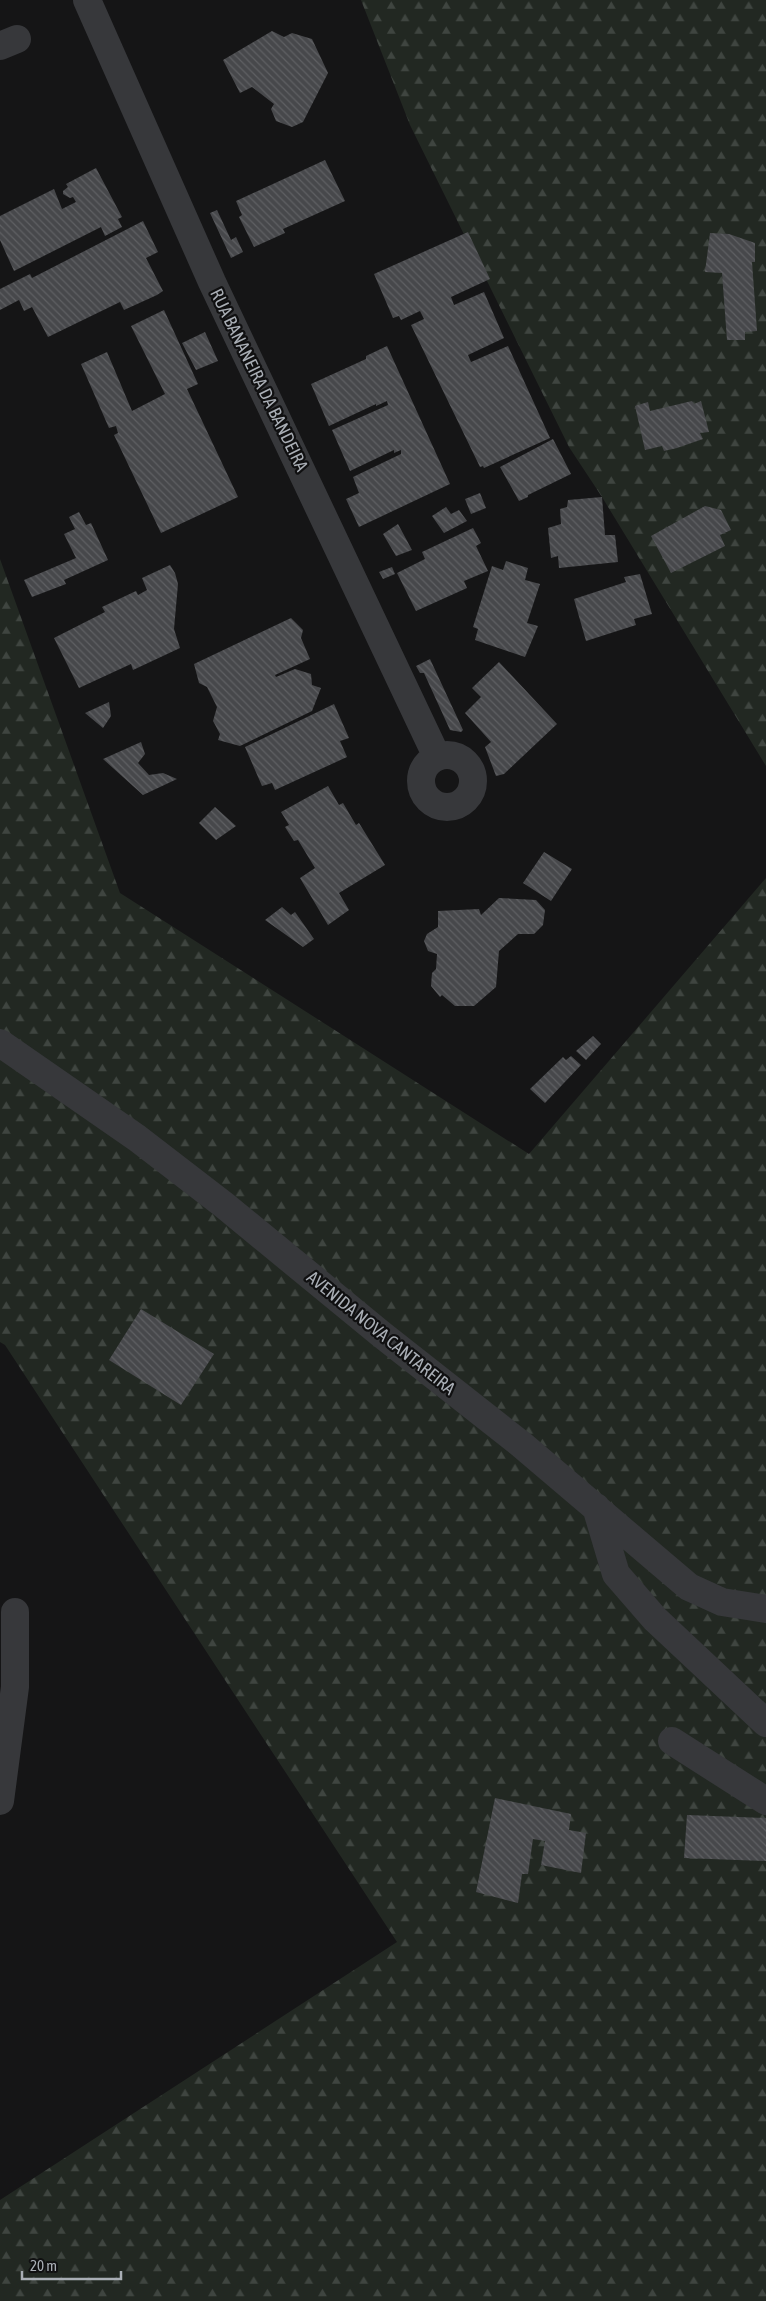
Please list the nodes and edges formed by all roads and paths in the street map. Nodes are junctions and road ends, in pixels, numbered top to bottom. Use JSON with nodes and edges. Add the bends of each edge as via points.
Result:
{"nodes":[{"id":1,"x":87,"y":0,"type":"edge"},
{"id":2,"x":437,"y":757,"type":"dead end"},
{"id":3,"x":0,"y":1042,"type":"edge"},
{"id":4,"x":596,"y":1507,"type":"junction"},
{"id":5,"x":766,"y":1609,"type":"edge"},
{"id":6,"x":15,"y":1612,"type":"dead end"},
{"id":7,"x":766,"y":1722,"type":"edge"},
{"id":8,"x":672,"y":1741,"type":"dead end"},
{"id":9,"x":0,"y":1801,"type":"edge"},
{"id":10,"x":766,"y":1801,"type":"edge"}],
"edges":[{"from":1,"to":2,"type":"street","name":"RUA BANANEIRA DA BANDEIRA","via":[[212,282]]},
{"from":3,"to":4,"type":"street","name":"AVENIDA NOVA CANTAREIRA","via":[[137,1138],[224,1205]]},
{"from":4,"to":5,"type":"street","name":"AVENIDA NOVA CANTAREIRA","via":[[689,1587],[722,1602]]},
{"from":4,"to":7,"type":"street","via":[[616,1574],[655,1619]]},
{"from":6,"to":9,"type":"street","via":[[15,1687]]},
{"from":8,"to":10,"type":"street"}]}
